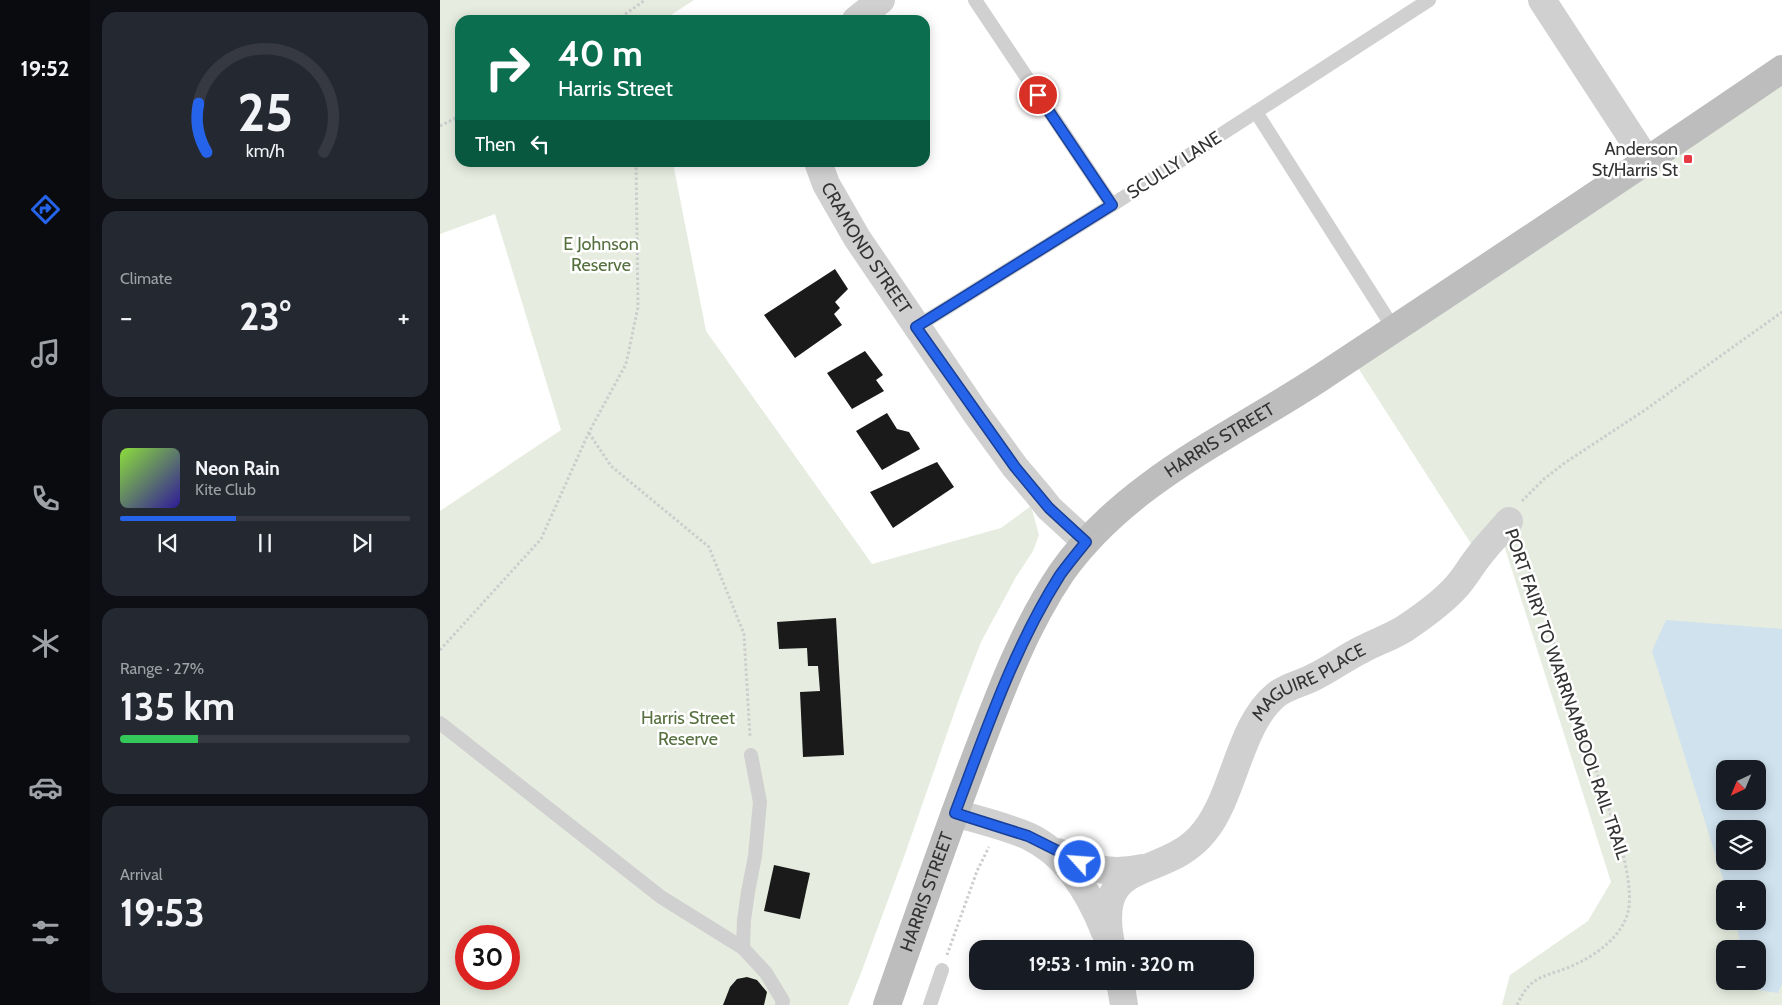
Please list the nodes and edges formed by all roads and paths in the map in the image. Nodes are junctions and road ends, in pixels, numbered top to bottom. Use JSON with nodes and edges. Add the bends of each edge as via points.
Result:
{"nodes":[{"id":1,"x":645,"y":0,"type":"edge"},
{"id":2,"x":881,"y":0,"type":"edge"},
{"id":3,"x":975,"y":0,"type":"edge"},
{"id":4,"x":1429,"y":0,"type":"edge"},
{"id":5,"x":1542,"y":0,"type":"edge"},
{"id":6,"x":626,"y":15,"type":"edge"},
{"id":7,"x":862,"y":15,"type":"edge"},
{"id":8,"x":1782,"y":69,"type":"edge"},
{"id":9,"x":1256,"y":112,"type":"junction"},
{"id":10,"x":455,"y":118,"type":"edge"},
{"id":11,"x":440,"y":126,"type":"edge"},
{"id":12,"x":1648,"y":161,"type":"junction"},
{"id":13,"x":636,"y":167,"type":"edge"},
{"id":14,"x":820,"y":167,"type":"edge"},
{"id":15,"x":1112,"y":205,"type":"junction"},
{"id":16,"x":1782,"y":312,"type":"edge"},
{"id":17,"x":916,"y":327,"type":"junction"},
{"id":18,"x":1394,"y":329,"type":"junction"},
{"id":19,"x":589,"y":432,"type":"junction"},
{"id":20,"x":1509,"y":522,"type":"junction"},
{"id":21,"x":1086,"y":542,"type":"junction"},
{"id":22,"x":440,"y":650,"type":"edge"},
{"id":23,"x":440,"y":723,"type":"edge"},
{"id":24,"x":751,"y":756,"type":"joint"},
{"id":25,"x":955,"y":813,"type":"junction"},
{"id":26,"x":999,"y":827,"type":"junction"},
{"id":27,"x":1028,"y":836,"type":"junction"},
{"id":28,"x":1145,"y":868,"type":"junction"},
{"id":29,"x":1108,"y":940,"type":"edge"},
{"id":30,"x":1110,"y":940,"type":"edge"},
{"id":31,"x":743,"y":948,"type":"junction"},
{"id":32,"x":942,"y":970,"type":"joint"},
{"id":33,"x":1122,"y":990,"type":"edge"},
{"id":34,"x":782,"y":1005,"type":"edge"},
{"id":35,"x":887,"y":1005,"type":"edge"},
{"id":36,"x":930,"y":1005,"type":"edge"},
{"id":37,"x":1124,"y":1005,"type":"edge"},
{"id":38,"x":1516,"y":1005,"type":"edge"}],
"edges":[{"from":1,"to":6,"type":"path"},
{"from":2,"to":7,"type":"street"},
{"from":3,"to":15,"type":"lane"},
{"from":4,"to":9,"type":"lane","name":"SCULLY LANE"},
{"from":5,"to":12,"type":"street"},
{"from":8,"to":12,"type":"street","name":"HARRIS STREET"},
{"from":9,"to":15,"type":"lane","name":"SCULLY LANE"},
{"from":9,"to":18,"type":"lane"},
{"from":10,"to":11,"type":"path"},
{"from":12,"to":18,"type":"street","name":"HARRIS STREET"},
{"from":13,"to":19,"type":"path","via":[[638,307],[626,364]]},
{"from":14,"to":17,"type":"street","name":"CRAMOND STREET","via":[[857,238]]},
{"from":15,"to":17,"type":"lane","name":"SCULLY LANE"},
{"from":16,"to":20,"type":"path","name":"PORT FAIRY TO WARRNAMBOOL RAIL TRAIL","via":[[1566,462],[1525,497]]},
{"from":17,"to":21,"type":"street","name":"CRAMOND STREET","via":[[1015,467],[1049,508]]},
{"from":18,"to":21,"type":"street","name":"HARRIS STREET","via":[[1167,472],[1139,492]]},
{"from":19,"to":22,"type":"path","via":[[541,539]]},
{"from":19,"to":24,"type":"path","via":[[611,466],[709,547],[744,634]]},
{"from":20,"to":28,"type":"street","name":"MAGUIRE PLACE","via":[[1457,587],[1421,617],[1275,696],[1255,721],[1225,796],[1206,830],[1181,853]]},
{"from":20,"to":38,"type":"path","name":"PORT FAIRY TO WARRNAMBOOL RAIL TRAIL","via":[[1530,571],[1615,826],[1628,886],[1628,911],[1620,930],[1606,945],[1569,967],[1534,981],[1524,989]]},
{"from":21,"to":25,"type":"street","name":"HARRIS STREET","via":[[1061,574],[1021,646]]},
{"from":23,"to":31,"type":"lane","via":[[661,897]]},
{"from":24,"to":31,"type":"lane","via":[[760,802]]},
{"from":25,"to":26,"type":"street","name":"MAGUIRE PLACE"},
{"from":25,"to":35,"type":"street","name":"HARRIS STREET"},
{"from":26,"to":27,"type":"street","name":"MAGUIRE PLACE"},
{"from":26,"to":32,"type":"path","via":[[977,872]]},
{"from":27,"to":28,"type":"street","name":"MAGUIRE PLACE","via":[[1092,868],[1115,872]]},
{"from":27,"to":29,"type":"street","name":"MAGUIRE PLACE","via":[[1064,862],[1088,893]]},
{"from":28,"to":30,"type":"street","name":"MAGUIRE PLACE","via":[[1125,878],[1111,897],[1107,912]]},
{"from":31,"to":34,"type":"lane","via":[[766,973],[783,1001]]},
{"from":32,"to":36,"type":"lane"},
{"from":33,"to":37,"type":"street"}]}
